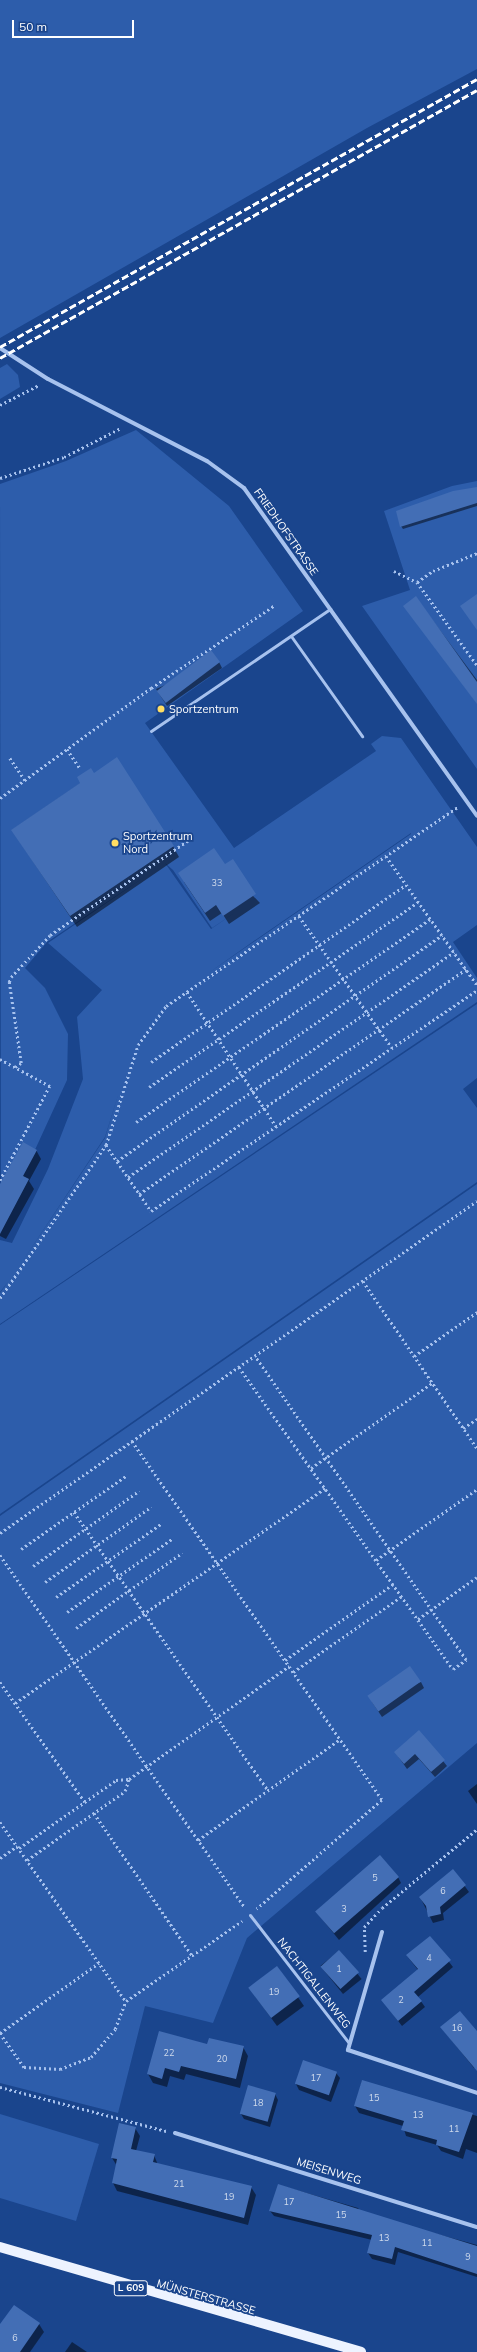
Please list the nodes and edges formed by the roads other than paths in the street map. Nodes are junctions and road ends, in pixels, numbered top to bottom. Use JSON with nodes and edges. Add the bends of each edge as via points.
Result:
{"nodes":[{"id":1,"x":0,"y":348,"type":"edge"},
{"id":2,"x":330,"y":609,"type":"junction"},
{"id":3,"x":290,"y":636,"type":"junction"},
{"id":4,"x":151,"y":731,"type":"dead end"},
{"id":5,"x":362,"y":736,"type":"dead end"},
{"id":6,"x":477,"y":816,"type":"edge"},
{"id":7,"x":250,"y":1915,"type":"road end"},
{"id":8,"x":382,"y":1932,"type":"dead end"},
{"id":9,"x":349,"y":2043,"type":"junction"},
{"id":10,"x":477,"y":2093,"type":"edge"},
{"id":11,"x":175,"y":2133,"type":"road end"},
{"id":12,"x":477,"y":2227,"type":"edge"},
{"id":13,"x":0,"y":2247,"type":"edge"},
{"id":14,"x":361,"y":2352,"type":"edge"}],
"edges":[{"from":1,"to":2,"type":"street","name":"FRIEDHOFSTRASSE","via":[[48,379],[207,461],[244,488]]},
{"from":2,"to":3,"type":"lane"},
{"from":2,"to":6,"type":"street","name":"FRIEDHOFSTRASSE"},
{"from":3,"to":4,"type":"lane"},
{"from":3,"to":5,"type":"lane"},
{"from":7,"to":9,"type":"lane","name":"NACHTIGALLENWEG"},
{"from":8,"to":9,"type":"street"},
{"from":9,"to":10,"type":"street","name":"NACHTIGALLENWEG","via":[[348,2050]]},
{"from":11,"to":12,"type":"street","name":"MEISENWEG"},
{"from":13,"to":14,"type":"main road","name":"MÜNSTERSTRASSE","number":"L 609"}]}
